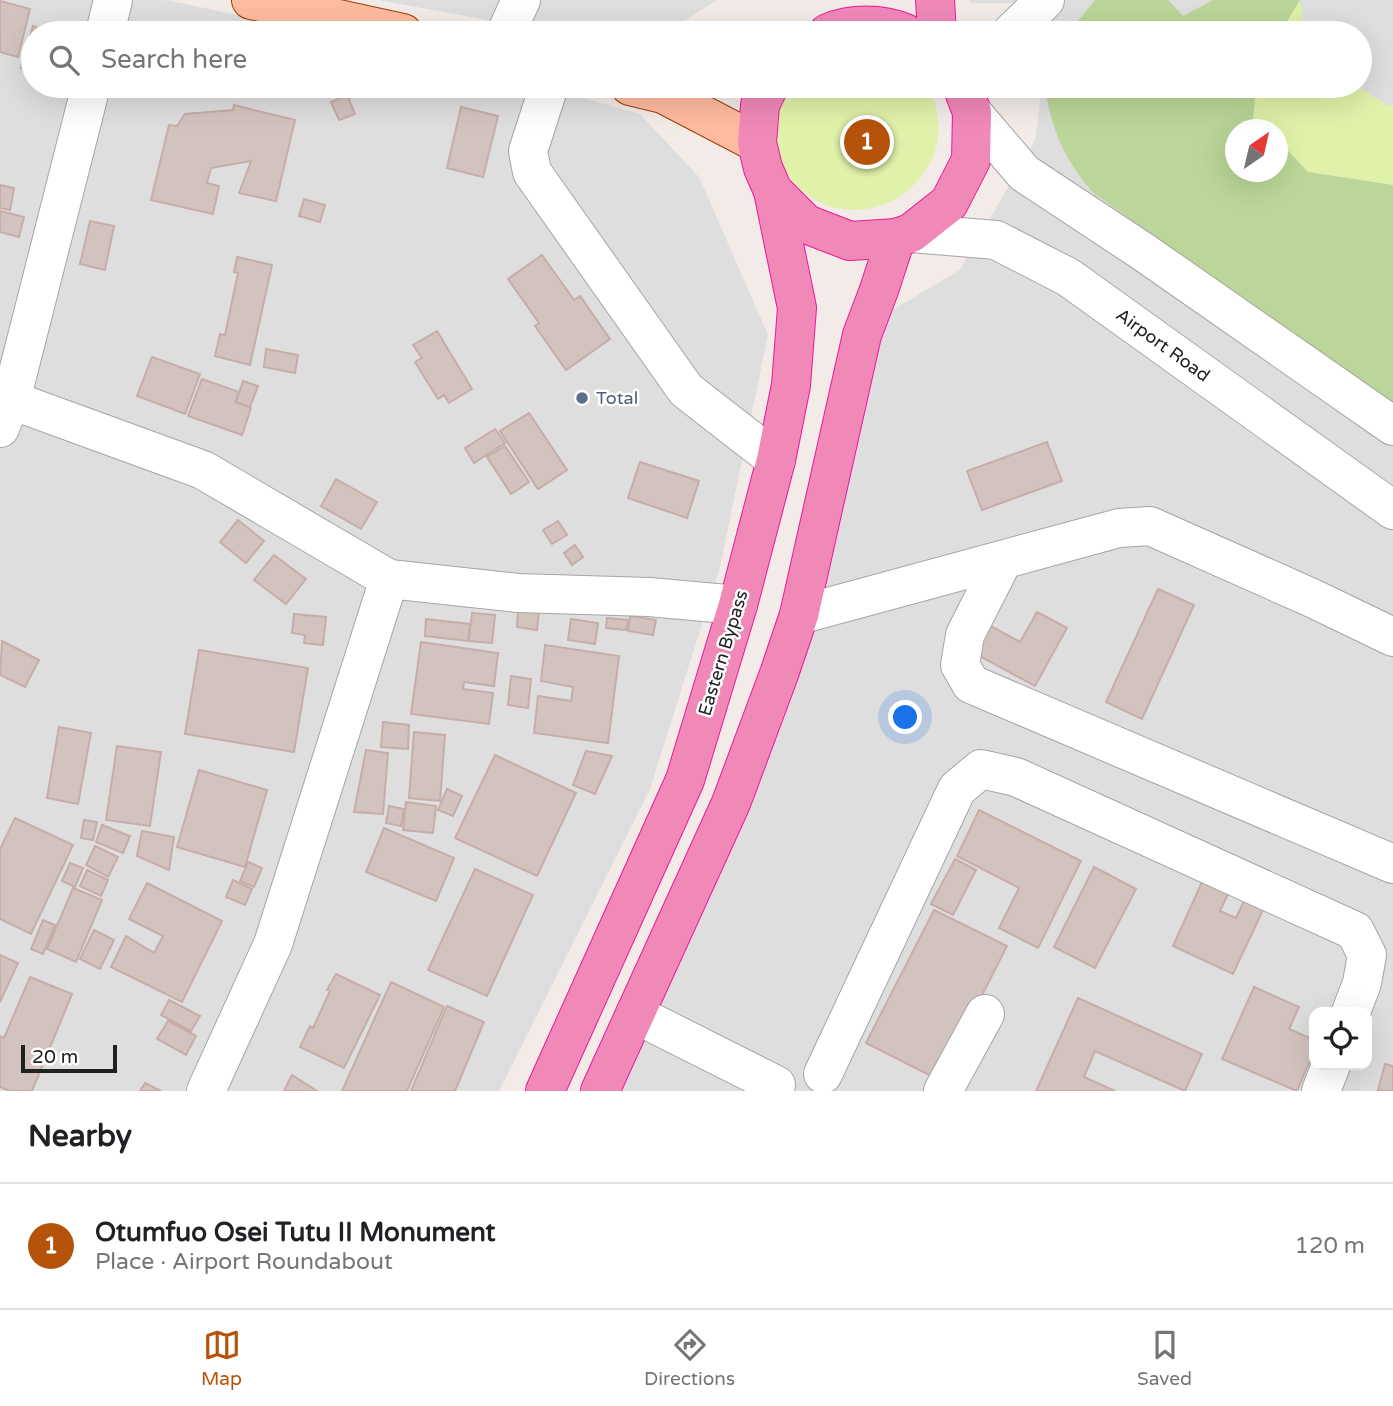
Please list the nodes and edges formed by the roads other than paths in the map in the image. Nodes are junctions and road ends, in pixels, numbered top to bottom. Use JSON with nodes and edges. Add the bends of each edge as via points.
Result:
{"nodes":[{"id":1,"x":113,"y":0,"type":"edge"},
{"id":2,"x":251,"y":0,"type":"edge"},
{"id":3,"x":521,"y":0,"type":"edge"},
{"id":4,"x":935,"y":0,"type":"edge"},
{"id":5,"x":1045,"y":0,"type":"edge"},
{"id":6,"x":108,"y":21,"type":"edge"},
{"id":7,"x":348,"y":21,"type":"edge"},
{"id":8,"x":511,"y":21,"type":"edge"},
{"id":9,"x":936,"y":21,"type":"edge"},
{"id":10,"x":1023,"y":21,"type":"edge"},
{"id":11,"x":88,"y":98,"type":"edge"},
{"id":12,"x":545,"y":98,"type":"edge"},
{"id":13,"x":676,"y":98,"type":"edge"},
{"id":14,"x":763,"y":98,"type":"edge"},
{"id":15,"x":967,"y":99,"type":"edge"},
{"id":16,"x":757,"y":143,"type":"junction"},
{"id":17,"x":774,"y":191,"type":"junction"},
{"id":18,"x":904,"y":235,"type":"junction"},
{"id":19,"x":5,"y":414,"type":"edge"},
{"id":20,"x":1393,"y":426,"type":"edge"},
{"id":21,"x":776,"y":460,"type":"junction"},
{"id":22,"x":1393,"y":510,"type":"edge"},
{"id":23,"x":1003,"y":560,"type":"junction"},
{"id":24,"x":389,"y":579,"type":"junction"},
{"id":25,"x":738,"y":605,"type":"junction"},
{"id":26,"x":799,"y":615,"type":"junction"},
{"id":27,"x":1393,"y":637,"type":"edge"},
{"id":28,"x":1393,"y":864,"type":"edge"},
{"id":29,"x":1353,"y":1007,"type":"edge"},
{"id":30,"x":635,"y":1014,"type":"junction"},
{"id":31,"x":985,"y":1014,"type":"dead end"},
{"id":32,"x":1329,"y":1070,"type":"edge"},
{"id":33,"x":830,"y":1082,"type":"edge"},
{"id":34,"x":775,"y":1088,"type":"edge"},
{"id":35,"x":206,"y":1091,"type":"edge"},
{"id":36,"x":545,"y":1091,"type":"edge"},
{"id":37,"x":600,"y":1091,"type":"edge"},
{"id":38,"x":943,"y":1091,"type":"edge"},
{"id":39,"x":1321,"y":1091,"type":"edge"}],
"edges":[{"from":1,"to":6,"type":"street"},
{"from":2,"to":7,"type":"main road"},
{"from":3,"to":8,"type":"street"},
{"from":4,"to":9,"type":"highway"},
{"from":5,"to":10,"type":"street"},
{"from":11,"to":19,"type":"street"},
{"from":12,"to":21,"type":"street","via":[[528,151],[532,172],[686,390]]},
{"from":13,"to":16,"type":"main road"},
{"from":14,"to":16,"type":"highway"},
{"from":15,"to":18,"type":"highway","via":[[971,160],[949,203]]},
{"from":15,"to":20,"type":"street","via":[[1024,173]]},
{"from":16,"to":17,"type":"highway"},
{"from":17,"to":18,"type":"highway","via":[[806,225],[850,241]]},
{"from":17,"to":21,"type":"highway","name":"Eastern Bypass","via":[[797,308],[791,384]]},
{"from":18,"to":22,"type":"street","name":"Airport Road","via":[[996,240],[1068,277]]},
{"from":18,"to":26,"type":"highway","via":[[862,335]]},
{"from":19,"to":24,"type":"street","via":[[203,470]]},
{"from":21,"to":25,"type":"highway","name":"Eastern Bypass"},
{"from":23,"to":26,"type":"street"},
{"from":23,"to":27,"type":"street","via":[[1119,528],[1150,526]]},
{"from":23,"to":28,"type":"street","via":[[965,635],[960,665],[971,684]]},
{"from":24,"to":25,"type":"street","via":[[517,593]]},
{"from":24,"to":35,"type":"street","via":[[272,944]]},
{"from":25,"to":36,"type":"highway","name":"Eastern Bypass","via":[[685,780]]},
{"from":26,"to":30,"type":"highway","via":[[730,803]]},
{"from":29,"to":33,"type":"street","via":[[1367,954],[1355,931],[1016,778],[981,769],[957,789]]},
{"from":30,"to":34,"type":"street"},
{"from":30,"to":37,"type":"highway"},
{"from":31,"to":38,"type":"street"},
{"from":32,"to":39,"type":"street"},
{"from":33,"to":34,"type":"street","via":[[806,1069],[789,1073]]}]}
